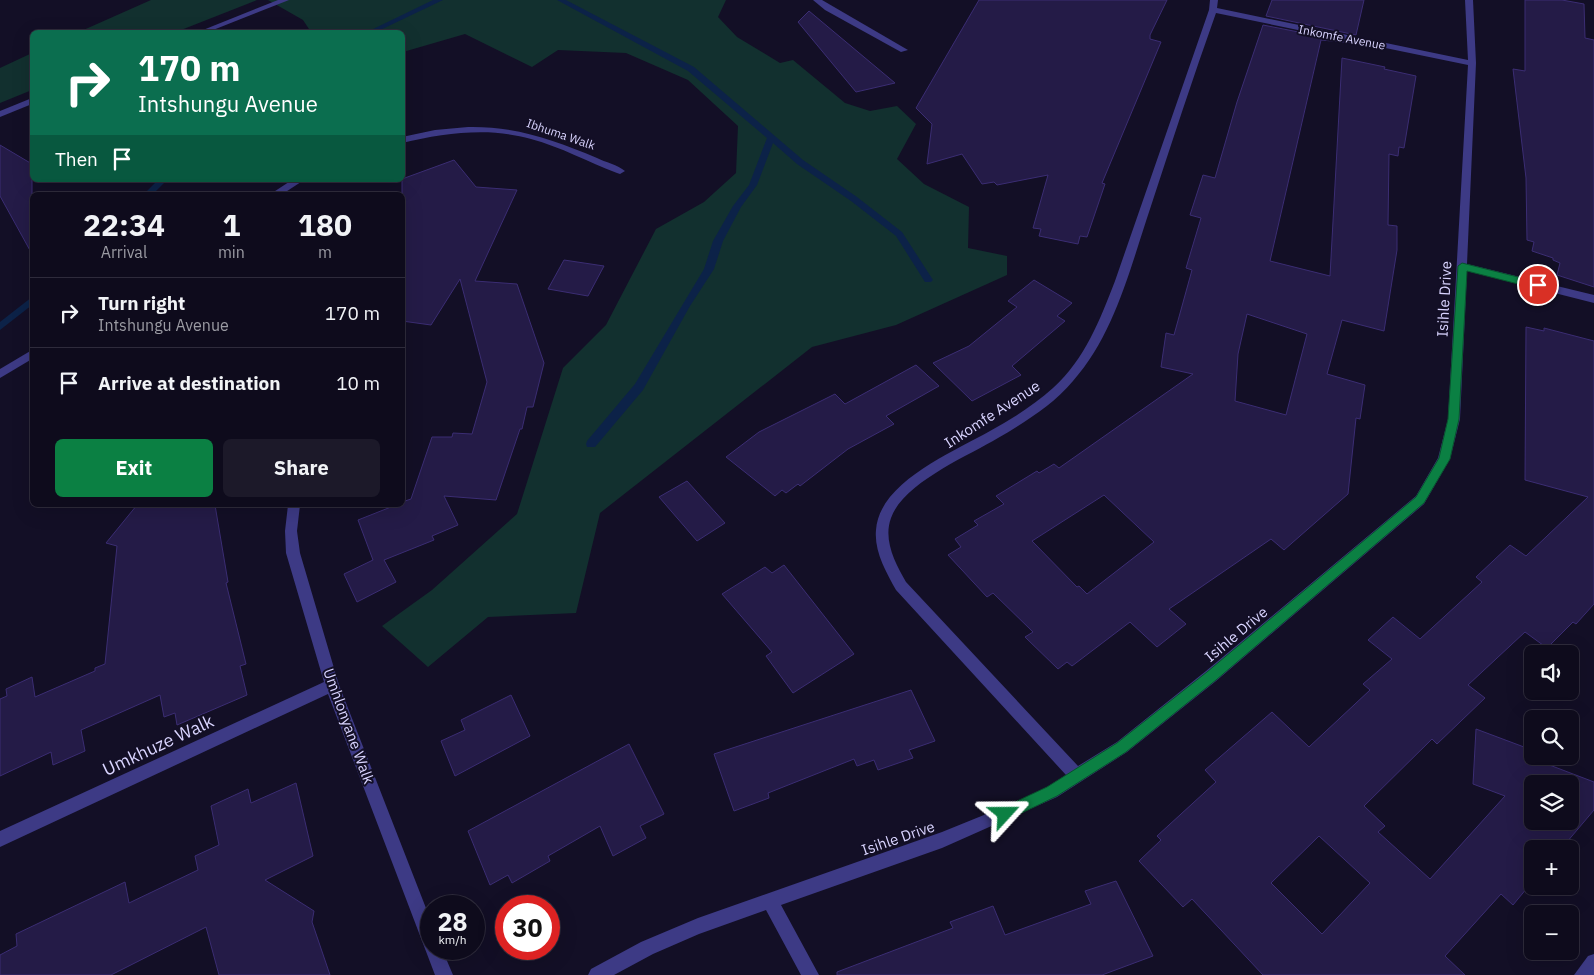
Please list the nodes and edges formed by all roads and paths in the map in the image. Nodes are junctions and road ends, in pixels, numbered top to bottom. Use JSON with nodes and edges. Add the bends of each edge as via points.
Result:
{"nodes":[{"id":1,"x":285,"y":0,"type":"edge"},
{"id":2,"x":817,"y":0,"type":"edge"},
{"id":3,"x":1469,"y":0,"type":"edge"},
{"id":4,"x":1214,"y":5,"type":"edge"},
{"id":5,"x":207,"y":30,"type":"edge"},
{"id":6,"x":904,"y":50,"type":"dead end"},
{"id":7,"x":1472,"y":63,"type":"junction"},
{"id":8,"x":30,"y":102,"type":"edge"},
{"id":9,"x":0,"y":114,"type":"edge"},
{"id":10,"x":405,"y":139,"type":"edge"},
{"id":11,"x":620,"y":171,"type":"dead end"},
{"id":12,"x":296,"y":182,"type":"edge"},
{"id":13,"x":279,"y":192,"type":"edge"},
{"id":14,"x":1462,"y":266,"type":"junction"},
{"id":15,"x":1594,"y":299,"type":"edge"},
{"id":16,"x":30,"y":355,"type":"edge"},
{"id":17,"x":0,"y":374,"type":"edge"},
{"id":18,"x":294,"y":507,"type":"edge"},
{"id":19,"x":332,"y":685,"type":"junction"},
{"id":20,"x":1077,"y":776,"type":"junction"},
{"id":21,"x":0,"y":838,"type":"edge"},
{"id":22,"x":770,"y":900,"type":"junction"},
{"id":23,"x":420,"y":913,"type":"edge"},
{"id":24,"x":438,"y":960,"type":"edge"},
{"id":25,"x":1594,"y":962,"type":"edge"},
{"id":26,"x":444,"y":975,"type":"edge"},
{"id":27,"x":597,"y":975,"type":"edge"},
{"id":28,"x":810,"y":975,"type":"edge"},
{"id":29,"x":1583,"y":975,"type":"edge"}],
"edges":[{"from":1,"to":5,"type":"street"},
{"from":2,"to":6,"type":"street"},
{"from":3,"to":7,"type":"street","name":"Isihle Drive"},
{"from":4,"to":7,"type":"street","name":"Inkomfe Avenue"},
{"from":4,"to":20,"type":"street","name":"Inkomfe Avenue","via":[[1126,266],[1096,340],[1083,362],[1053,394],[1018,419],[910,484],[888,509],[884,520],[884,553],[901,586]]},
{"from":7,"to":14,"type":"street","name":"Isihle Drive"},
{"from":8,"to":9,"type":"street"},
{"from":10,"to":11,"type":"street","name":"Ibhuma Walk","via":[[443,131],[510,132],[535,137]]},
{"from":12,"to":13,"type":"street"},
{"from":14,"to":15,"type":"street"},
{"from":14,"to":20,"type":"street","name":"Isihle Drive","via":[[1451,437],[1444,459],[1420,500],[1122,748]]},
{"from":16,"to":17,"type":"street"},
{"from":18,"to":19,"type":"street","name":"Umhlonyane Walk","via":[[293,553]]},
{"from":19,"to":21,"type":"street","name":"Umkhuze Walk"},
{"from":19,"to":23,"type":"street","name":"Umhlonyane Walk"},
{"from":20,"to":22,"type":"street","name":"Isihle Drive","via":[[1021,807],[942,840]]},
{"from":22,"to":27,"type":"street","name":"Isihle Drive","via":[[681,933]]},
{"from":22,"to":28,"type":"street"},
{"from":24,"to":26,"type":"street"},
{"from":25,"to":29,"type":"street"}]}
